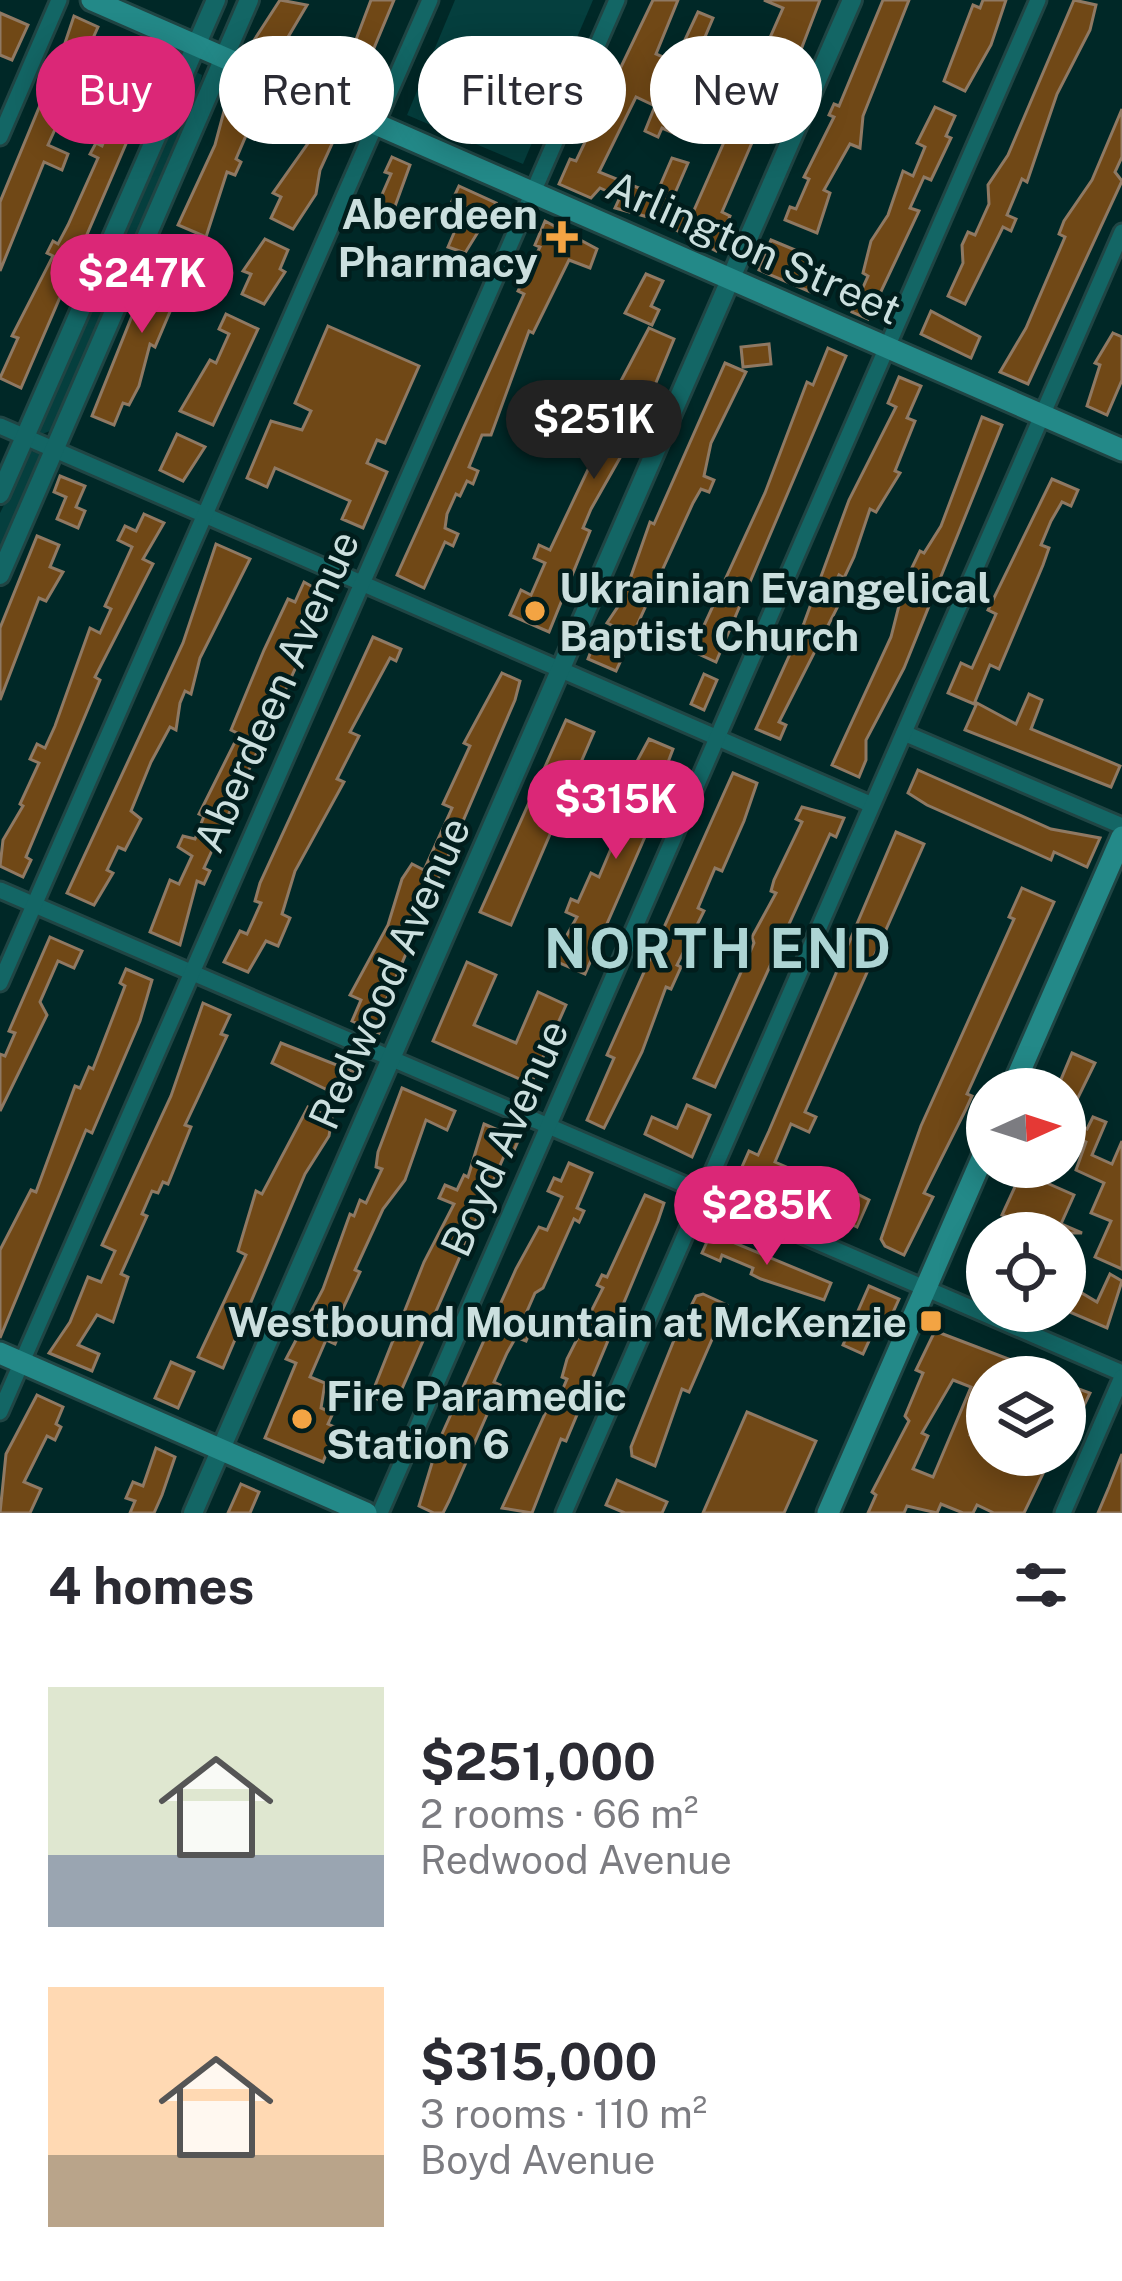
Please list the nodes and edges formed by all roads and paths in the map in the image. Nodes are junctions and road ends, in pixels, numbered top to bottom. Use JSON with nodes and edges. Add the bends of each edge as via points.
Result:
{"nodes":[{"id":1,"x":59,"y":0,"type":"edge"},
{"id":2,"x":92,"y":0,"type":"edge"},
{"id":3,"x":216,"y":0,"type":"edge"},
{"id":4,"x":249,"y":0,"type":"edge"},
{"id":5,"x":430,"y":0,"type":"edge"},
{"id":6,"x":617,"y":0,"type":"edge"},
{"id":7,"x":852,"y":0,"type":"edge"},
{"id":8,"x":1038,"y":0,"type":"edge"},
{"id":9,"x":233,"y":36,"type":"edge"},
{"id":10,"x":196,"y":46,"type":"junction"},
{"id":11,"x":219,"y":56,"type":"edge"},
{"id":12,"x":219,"y":70,"type":"edge"},
{"id":13,"x":394,"y":83,"type":"edge"},
{"id":14,"x":394,"y":132,"type":"edge"},
{"id":15,"x":0,"y":137,"type":"edge"},
{"id":16,"x":367,"y":144,"type":"edge"},
{"id":17,"x":533,"y":193,"type":"junction"},
{"id":18,"x":1122,"y":232,"type":"edge"},
{"id":19,"x":730,"y":279,"type":"junction"},
{"id":20,"x":887,"y":348,"type":"junction"},
{"id":21,"x":1042,"y":416,"type":"junction"},
{"id":22,"x":0,"y":426,"type":"edge"},
{"id":23,"x":25,"y":437,"type":"junction"},
{"id":24,"x":55,"y":450,"type":"junction"},
{"id":25,"x":1122,"y":450,"type":"edge"},
{"id":26,"x":0,"y":494,"type":"edge"},
{"id":27,"x":206,"y":514,"type":"junction"},
{"id":28,"x":0,"y":575,"type":"edge"},
{"id":29,"x":363,"y":582,"type":"junction"},
{"id":30,"x":562,"y":669,"type":"junction"},
{"id":31,"x":904,"y":733,"type":"junction"},
{"id":32,"x":717,"y":737,"type":"junction"},
{"id":33,"x":872,"y":806,"type":"junction"},
{"id":34,"x":1122,"y":826,"type":"edge"},
{"id":35,"x":1122,"y":837,"type":"edge"},
{"id":36,"x":0,"y":890,"type":"edge"},
{"id":37,"x":34,"y":905,"type":"junction"},
{"id":38,"x":192,"y":973,"type":"junction"},
{"id":39,"x":0,"y":983,"type":"edge"},
{"id":40,"x":389,"y":1059,"type":"junction"},
{"id":41,"x":1021,"y":1068,"type":"edge"},
{"id":42,"x":548,"y":1127,"type":"junction"},
{"id":43,"x":969,"y":1188,"type":"edge"},
{"id":44,"x":703,"y":1195,"type":"junction"},
{"id":45,"x":926,"y":1287,"type":"junction"},
{"id":46,"x":0,"y":1353,"type":"edge"},
{"id":47,"x":22,"y":1363,"type":"junction"},
{"id":48,"x":1122,"y":1374,"type":"edge"},
{"id":49,"x":0,"y":1412,"type":"edge"},
{"id":50,"x":220,"y":1451,"type":"junction"},
{"id":51,"x":193,"y":1513,"type":"edge"},
{"id":52,"x":366,"y":1513,"type":"edge"},
{"id":53,"x":380,"y":1513,"type":"edge"},
{"id":54,"x":564,"y":1513,"type":"edge"},
{"id":55,"x":828,"y":1513,"type":"edge"},
{"id":56,"x":1063,"y":1513,"type":"edge"}],
"edges":[{"from":1,"to":15,"type":"street"},
{"from":2,"to":10,"type":"main road","name":"Arlington Street"},
{"from":3,"to":10,"type":"street"},
{"from":4,"to":9,"type":"street"},
{"from":5,"to":13,"type":"street"},
{"from":6,"to":17,"type":"street","name":"Aberdeen Avenue"},
{"from":7,"to":19,"type":"street","name":"Redwood Avenue"},
{"from":8,"to":20,"type":"street","name":"Boyd Avenue"},
{"from":10,"to":11,"type":"main road","name":"Arlington Street"},
{"from":10,"to":23,"type":"street"},
{"from":12,"to":24,"type":"street"},
{"from":14,"to":17,"type":"main road","name":"Arlington Street"},
{"from":16,"to":27,"type":"street"},
{"from":17,"to":19,"type":"main road","name":"Arlington Street"},
{"from":17,"to":29,"type":"street","name":"Aberdeen Avenue"},
{"from":18,"to":21,"type":"street"},
{"from":19,"to":20,"type":"main road","name":"Arlington Street"},
{"from":19,"to":30,"type":"street","name":"Redwood Avenue"},
{"from":20,"to":21,"type":"main road","name":"Arlington Street"},
{"from":20,"to":32,"type":"street","name":"Boyd Avenue"},
{"from":21,"to":25,"type":"main road","name":"Arlington Street"},
{"from":21,"to":31,"type":"street"},
{"from":22,"to":23,"type":"street"},
{"from":23,"to":24,"type":"street"},
{"from":23,"to":26,"type":"street"},
{"from":24,"to":27,"type":"street"},
{"from":24,"to":28,"type":"street"},
{"from":27,"to":29,"type":"street"},
{"from":27,"to":37,"type":"street"},
{"from":29,"to":30,"type":"street"},
{"from":29,"to":38,"type":"street","name":"Aberdeen Avenue"},
{"from":30,"to":32,"type":"street"},
{"from":30,"to":40,"type":"street","name":"Redwood Avenue"},
{"from":31,"to":33,"type":"street"},
{"from":31,"to":34,"type":"street"},
{"from":32,"to":33,"type":"street"},
{"from":32,"to":42,"type":"street","name":"Boyd Avenue"},
{"from":33,"to":44,"type":"street"},
{"from":35,"to":41,"type":"main road"},
{"from":36,"to":37,"type":"street"},
{"from":37,"to":38,"type":"street"},
{"from":37,"to":39,"type":"street"},
{"from":38,"to":40,"type":"street"},
{"from":38,"to":47,"type":"street","name":"Aberdeen Avenue"},
{"from":40,"to":42,"type":"street"},
{"from":40,"to":50,"type":"street","name":"Redwood Avenue"},
{"from":42,"to":44,"type":"street"},
{"from":42,"to":53,"type":"street","name":"Boyd Avenue"},
{"from":43,"to":45,"type":"main road"},
{"from":44,"to":45,"type":"street"},
{"from":44,"to":54,"type":"street"},
{"from":45,"to":48,"type":"street"},
{"from":45,"to":55,"type":"main road"},
{"from":46,"to":47,"type":"main road"},
{"from":47,"to":49,"type":"street","name":"Aberdeen Avenue"},
{"from":47,"to":50,"type":"main road"},
{"from":48,"to":56,"type":"street"},
{"from":50,"to":51,"type":"street","name":"Redwood Avenue"},
{"from":50,"to":52,"type":"main road"}]}
